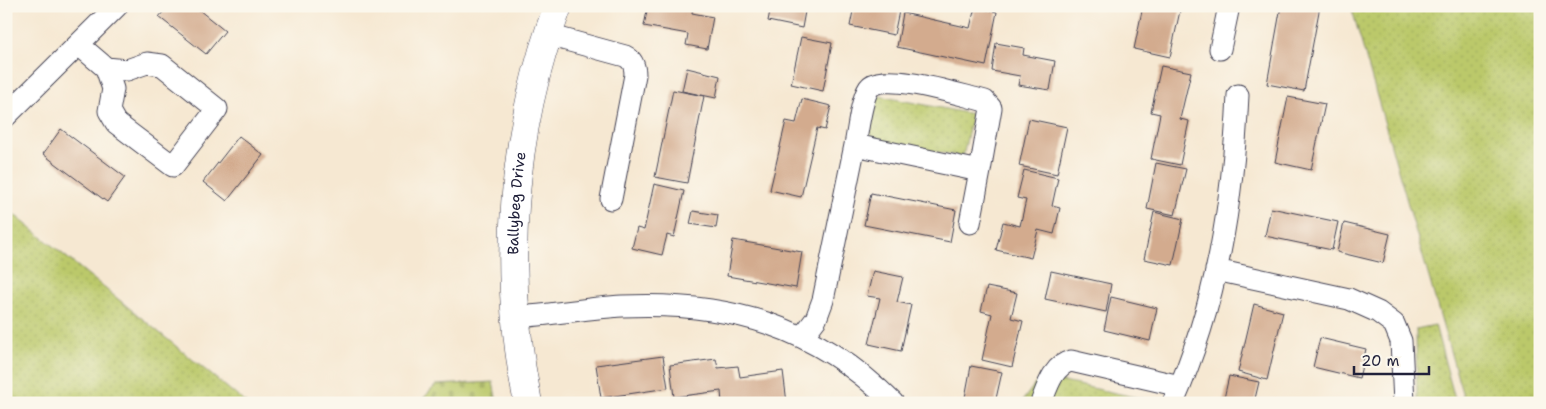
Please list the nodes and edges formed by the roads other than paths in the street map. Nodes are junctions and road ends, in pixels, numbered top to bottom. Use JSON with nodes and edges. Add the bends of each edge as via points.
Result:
{"nodes":[{"id":1,"x":118,"y":6,"type":"edge"},
{"id":2,"x":558,"y":6,"type":"edge"},
{"id":3,"x":1229,"y":6,"type":"edge"},
{"id":4,"x":548,"y":35,"type":"junction"},
{"id":5,"x":79,"y":45,"type":"junction"},
{"id":6,"x":1220,"y":49,"type":"dead end"},
{"id":7,"x":106,"y":68,"type":"junction"},
{"id":8,"x":1238,"y":95,"type":"dead end"},
{"id":9,"x":6,"y":116,"type":"edge"},
{"id":10,"x":855,"y":145,"type":"junction"},
{"id":11,"x":980,"y":171,"type":"junction"},
{"id":12,"x":611,"y":199,"type":"dead end"},
{"id":13,"x":970,"y":223,"type":"dead end"},
{"id":14,"x":1216,"y":270,"type":"junction"},
{"id":15,"x":516,"y":317,"type":"junction"},
{"id":16,"x":803,"y":336,"type":"junction"},
{"id":17,"x":1177,"y":394,"type":"edge"},
{"id":18,"x":528,"y":403,"type":"edge"},
{"id":19,"x":893,"y":403,"type":"edge"},
{"id":20,"x":1041,"y":403,"type":"edge"},
{"id":21,"x":1404,"y":403,"type":"edge"}],
"edges":[{"from":1,"to":5,"type":"street"},
{"from":2,"to":4,"type":"street","name":"Ballybeg Drive"},
{"from":3,"to":6,"type":"street"},
{"from":4,"to":12,"type":"street","via":[[625,56],[635,67]]},
{"from":4,"to":15,"type":"street","name":"Ballybeg Drive","via":[[529,101],[520,158],[514,255]]},
{"from":5,"to":7,"type":"street"},
{"from":5,"to":9,"type":"street"},
{"from":7,"to":7,"type":"street","via":[[113,89],[109,110],[116,123],[173,166],[217,109],[162,64],[147,63],[127,70]]},
{"from":8,"to":14,"type":"street","via":[[1233,176]]},
{"from":10,"to":11,"type":"street"},
{"from":10,"to":11,"type":"street","via":[[870,86],[886,80],[907,84],[989,104],[991,115]]},
{"from":10,"to":16,"type":"street","via":[[822,300],[816,319]]},
{"from":11,"to":13,"type":"street"},
{"from":14,"to":17,"type":"street","via":[[1199,334]]},
{"from":14,"to":21,"type":"street","via":[[1349,299],[1378,312],[1394,324],[1401,341]]},
{"from":15,"to":16,"type":"street","via":[[614,307],[685,307],[757,319]]},
{"from":15,"to":18,"type":"street","name":"Ballybeg Drive"},
{"from":16,"to":19,"type":"street","via":[[860,374]]},
{"from":17,"to":20,"type":"street","via":[[1071,361],[1057,370]]}]}
